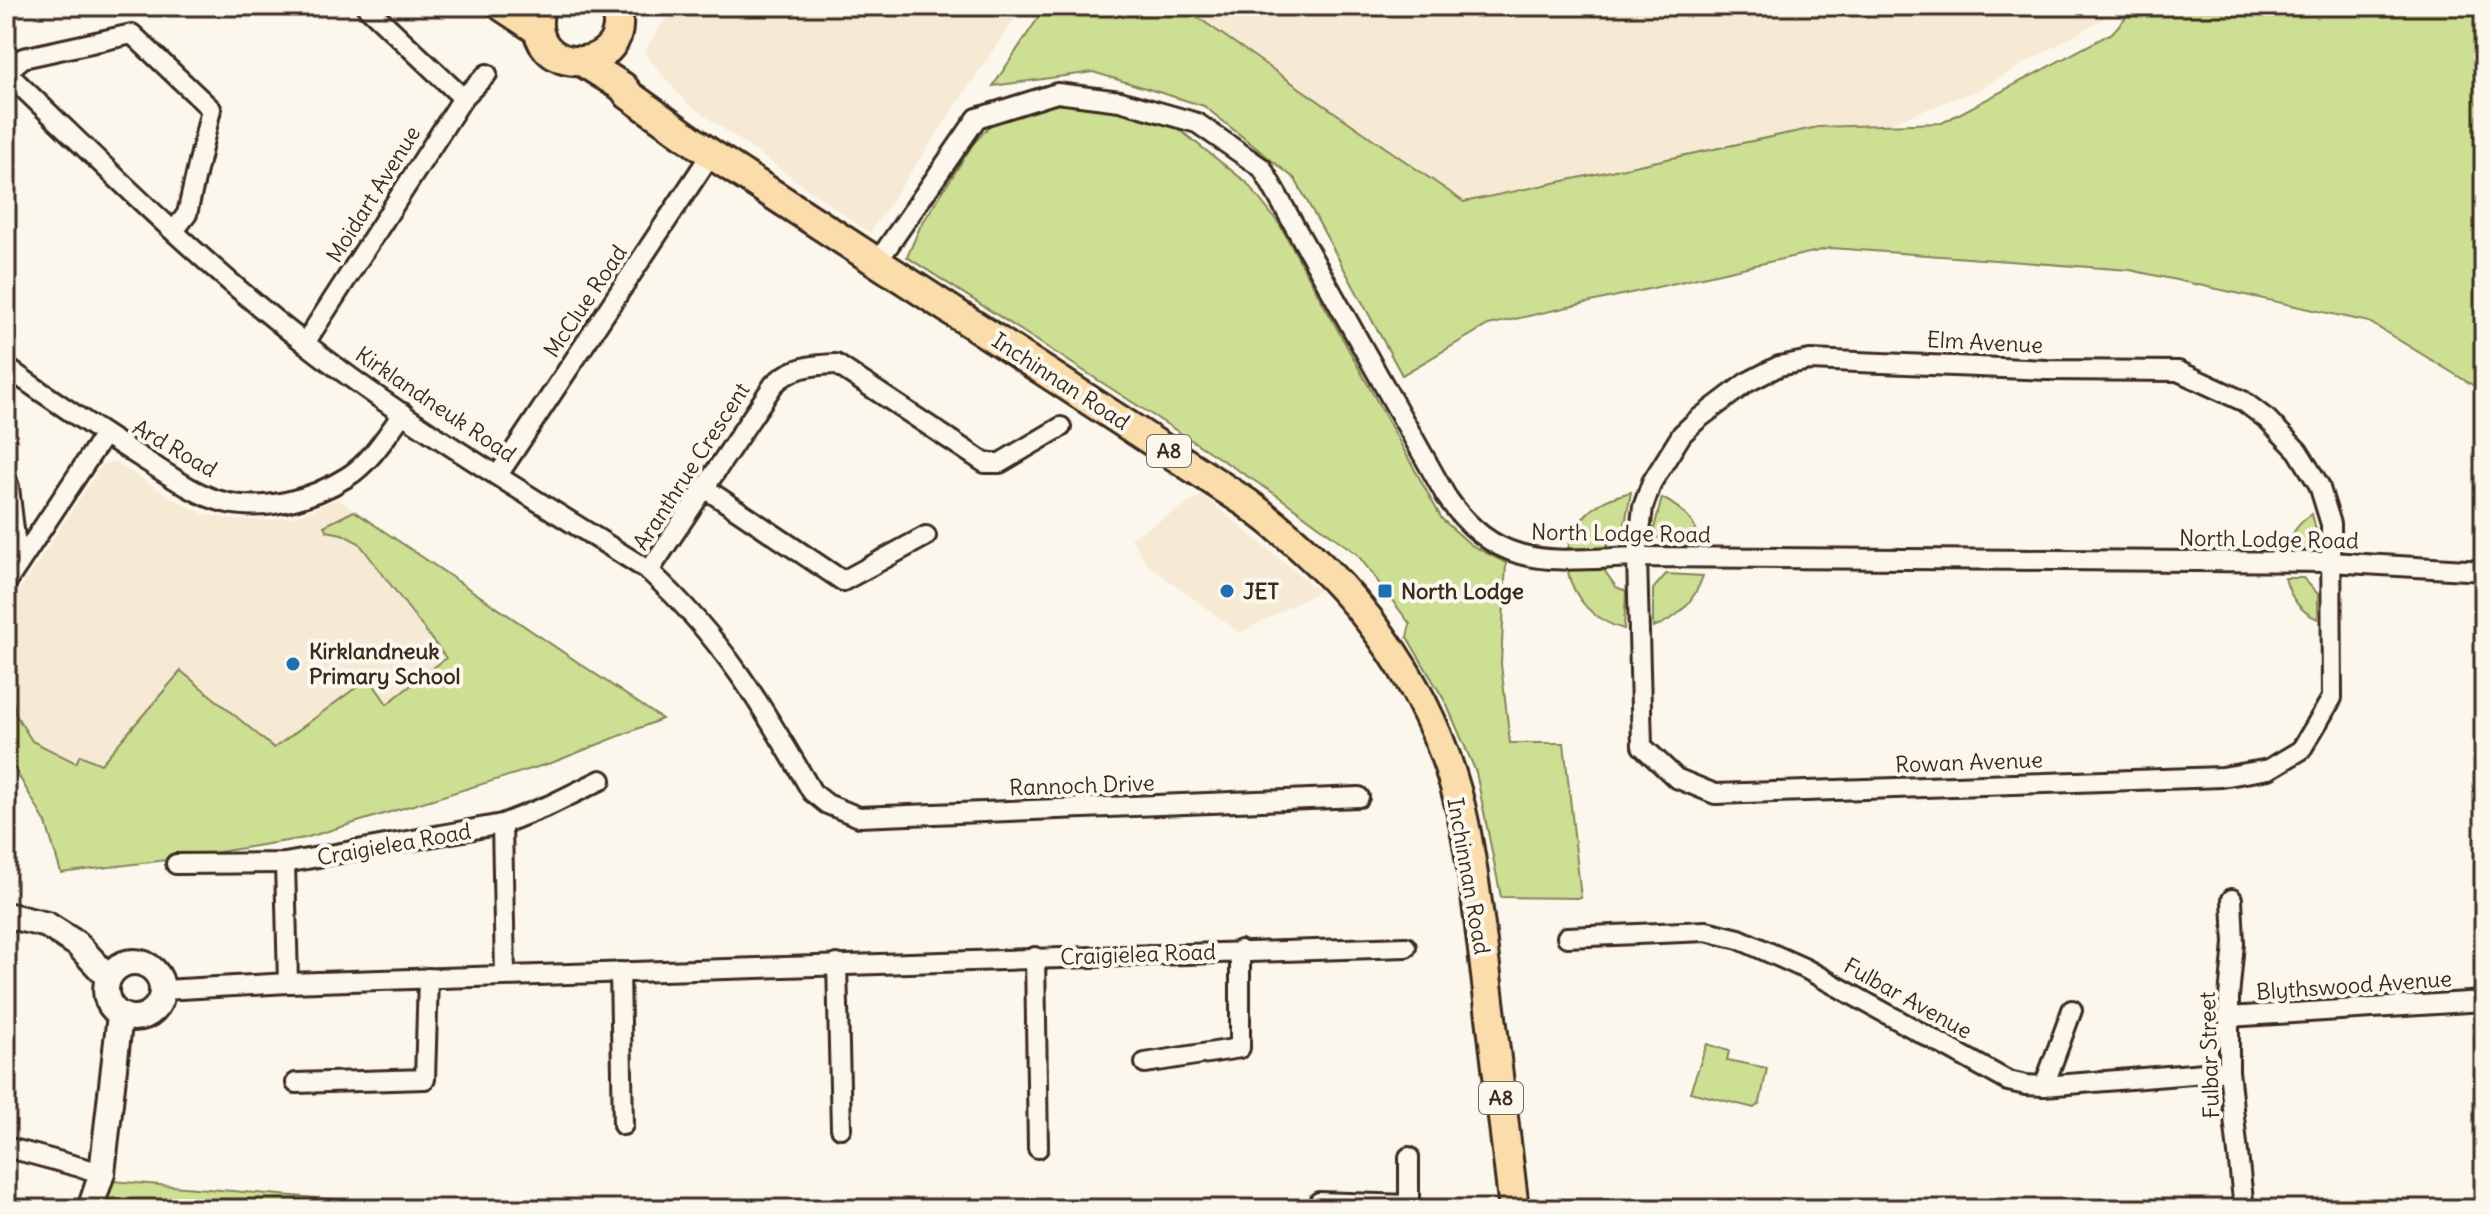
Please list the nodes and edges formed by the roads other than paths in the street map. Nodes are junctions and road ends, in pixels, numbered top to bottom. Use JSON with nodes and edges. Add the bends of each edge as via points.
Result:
{"nodes":[{"id":1,"x":366,"y":6,"type":"edge"},
{"id":2,"x":502,"y":6,"type":"edge"},
{"id":3,"x":615,"y":6,"type":"edge"},
{"id":4,"x":539,"y":18,"type":"edge"},
{"id":5,"x":609,"y":48,"type":"junction"},
{"id":6,"x":583,"y":62,"type":"junction"},
{"id":7,"x":6,"y":72,"type":"edge"},
{"id":8,"x":487,"y":74,"type":"dead end"},
{"id":9,"x":623,"y":87,"type":"junction"},
{"id":10,"x":463,"y":98,"type":"junction"},
{"id":11,"x":711,"y":154,"type":"junction"},
{"id":12,"x":174,"y":231,"type":"junction"},
{"id":13,"x":878,"y":261,"type":"junction"},
{"id":14,"x":305,"y":343,"type":"junction"},
{"id":15,"x":6,"y":367,"type":"edge"},
{"id":16,"x":403,"y":413,"type":"junction"},
{"id":17,"x":1061,"y":427,"type":"dead end"},
{"id":18,"x":104,"y":435,"type":"junction"},
{"id":19,"x":498,"y":475,"type":"junction"},
{"id":20,"x":6,"y":478,"type":"edge"},
{"id":21,"x":706,"y":489,"type":"junction"},
{"id":22,"x":926,"y":536,"type":"dead end"},
{"id":23,"x":1637,"y":557,"type":"junction"},
{"id":24,"x":2330,"y":562,"type":"junction"},
{"id":25,"x":18,"y":564,"type":"junction"},
{"id":26,"x":649,"y":571,"type":"junction"},
{"id":27,"x":2484,"y":571,"type":"edge"},
{"id":28,"x":6,"y":583,"type":"edge"},
{"id":29,"x":601,"y":780,"type":"dead end"},
{"id":30,"x":812,"y":792,"type":"joint"},
{"id":31,"x":1359,"y":797,"type":"dead end"},
{"id":32,"x":502,"y":824,"type":"junction"},
{"id":33,"x":285,"y":863,"type":"junction"},
{"id":34,"x":176,"y":864,"type":"dead end"},
{"id":35,"x":2232,"y":899,"type":"dead end"},
{"id":36,"x":6,"y":915,"type":"edge"},
{"id":37,"x":1567,"y":937,"type":"dead end"},
{"id":38,"x":1406,"y":947,"type":"dead end"},
{"id":39,"x":1240,"y":950,"type":"junction"},
{"id":40,"x":1035,"y":957,"type":"junction"},
{"id":41,"x":837,"y":964,"type":"junction"},
{"id":42,"x":620,"y":972,"type":"junction"},
{"id":43,"x":505,"y":975,"type":"junction"},
{"id":44,"x":108,"y":977,"type":"junction"},
{"id":45,"x":428,"y":978,"type":"junction"},
{"id":46,"x":288,"y":983,"type":"junction"},
{"id":47,"x":163,"y":990,"type":"junction"},
{"id":48,"x":2484,"y":1001,"type":"edge"},
{"id":49,"x":2072,"y":1010,"type":"dead end"},
{"id":50,"x":120,"y":1015,"type":"junction"},
{"id":51,"x":2228,"y":1017,"type":"junction"},
{"id":52,"x":1145,"y":1063,"type":"dead end"},
{"id":53,"x":2229,"y":1071,"type":"junction"},
{"id":54,"x":296,"y":1083,"type":"dead end"},
{"id":55,"x":2044,"y":1086,"type":"junction"},
{"id":56,"x":623,"y":1125,"type":"dead end"},
{"id":57,"x":841,"y":1128,"type":"dead end"},
{"id":58,"x":6,"y":1147,"type":"edge"},
{"id":59,"x":1038,"y":1148,"type":"dead end"},
{"id":60,"x":1409,"y":1157,"type":"dead end"},
{"id":61,"x":102,"y":1173,"type":"junction"},
{"id":62,"x":1409,"y":1207,"type":"edge"},
{"id":63,"x":90,"y":1209,"type":"edge"},
{"id":64,"x":1319,"y":1209,"type":"edge"},
{"id":65,"x":1514,"y":1209,"type":"edge"},
{"id":66,"x":2244,"y":1209,"type":"edge"}],
"edges":[{"from":1,"to":10,"type":"street"},
{"from":2,"to":4,"type":"main road"},
{"from":3,"to":5,"type":"main road","via":[[617,30]]},
{"from":4,"to":6,"type":"main road","name":"Inchinnan Road","via":[[542,41],[559,58]]},
{"from":5,"to":6,"type":"main road"},
{"from":5,"to":9,"type":"main road"},
{"from":6,"to":9,"type":"main road","name":"Inchinnan Road","number":"A8"},
{"from":7,"to":12,"type":"street","name":"Kirklandneuk Road"},
{"from":7,"to":12,"type":"street","via":[[23,58],[132,34],[211,109],[187,214]]},
{"from":8,"to":10,"type":"street","name":"Moidart Avenue"},
{"from":9,"to":11,"type":"main road","name":"Inchinnan Road","number":"A8"},
{"from":10,"to":14,"type":"street","name":"Moidart Avenue"},
{"from":11,"to":13,"type":"main road","name":"Inchinnan Road","number":"A8"},
{"from":11,"to":19,"type":"street","name":"McClue Road"},
{"from":12,"to":14,"type":"street","name":"Kirklandneuk Road"},
{"from":13,"to":23,"type":"street","name":"North Lodge Road","via":[[977,118],[1057,93],[1120,101],[1197,123],[1262,168],[1463,520],[1486,539],[1545,561]]},
{"from":13,"to":65,"type":"main road","name":"Inchinnan Road","number":"A8","via":[[1284,530],[1382,636],[1419,696],[1464,821]]},
{"from":14,"to":16,"type":"street","name":"Kirklandneuk Road"},
{"from":15,"to":18,"type":"street","name":"Ard Road"},
{"from":16,"to":18,"type":"street","name":"Ard Road","via":[[348,477],[296,500],[269,505],[206,496]]},
{"from":16,"to":19,"type":"street","name":"Kirklandneuk Road"},
{"from":17,"to":21,"type":"street","name":"Aranthrue Crescent","via":[[1000,463],[985,463],[836,364],[807,366],[774,384]]},
{"from":18,"to":25,"type":"street"},
{"from":19,"to":26,"type":"street","name":"Kirklandneuk Road"},
{"from":20,"to":25,"type":"street"},
{"from":21,"to":22,"type":"street","via":[[843,581]]},
{"from":21,"to":26,"type":"street","name":"Aranthrue Crescent"},
{"from":23,"to":24,"type":"street","name":"North Lodge Road"},
{"from":23,"to":24,"type":"street","name":"Elm Avenue","via":[[1647,495],[1682,434],[1746,383],[1779,366],[1810,360],[2178,371],[2243,401],[2298,451],[2319,485],[2331,524]]},
{"from":23,"to":24,"type":"street","name":"Rowan Avenue","via":[[1642,746],[1676,778],[1715,794],[2222,777],[2269,769],[2301,750],[2332,698]]},
{"from":24,"to":27,"type":"street","name":"North Lodge Road"},
{"from":25,"to":28,"type":"street"},
{"from":26,"to":30,"type":"street","name":"Kirklandneuk Road","via":[[729,658]]},
{"from":29,"to":32,"type":"street","name":"Craigielea Road"},
{"from":30,"to":31,"type":"street","name":"Rannoch Drive","via":[[859,817]]},
{"from":32,"to":33,"type":"street","name":"Craigielea Road"},
{"from":32,"to":43,"type":"street","name":"Craigielea Road"},
{"from":33,"to":34,"type":"street","name":"Craigielea Road"},
{"from":33,"to":46,"type":"street","name":"Craigielea Road"},
{"from":35,"to":51,"type":"street","name":"Fulbar Street"},
{"from":36,"to":44,"type":"street","via":[[47,925],[77,944]]},
{"from":37,"to":55,"type":"street","name":"Fulbar Avenue","via":[[1706,931],[1739,939],[1806,969],[2008,1081]]},
{"from":38,"to":39,"type":"street","name":"Craigielea Road"},
{"from":39,"to":40,"type":"street","name":"Craigielea Road"},
{"from":39,"to":52,"type":"street","name":"Craigielea Road","via":[[1240,1048]]},
{"from":40,"to":41,"type":"street","name":"Craigielea Road"},
{"from":40,"to":59,"type":"street","name":"Craigielea Road"},
{"from":41,"to":42,"type":"street","name":"Craigielea Road"},
{"from":41,"to":57,"type":"street"},
{"from":42,"to":43,"type":"street","name":"Craigielea Road"},
{"from":42,"to":56,"type":"street"},
{"from":43,"to":45,"type":"street","name":"Craigielea Road"},
{"from":44,"to":47,"type":"street","via":[[122,964],[141,962],[157,972]]},
{"from":44,"to":50,"type":"street","via":[[108,1002]]},
{"from":45,"to":46,"type":"street","name":"Craigielea Road"},
{"from":45,"to":54,"type":"street","via":[[425,1079]]},
{"from":46,"to":47,"type":"street","name":"Craigielea Road"},
{"from":47,"to":50,"type":"street","via":[[148,1014]]},
{"from":48,"to":51,"type":"street","name":"Blythswood Avenue"},
{"from":49,"to":55,"type":"street"},
{"from":50,"to":61,"type":"street"},
{"from":51,"to":53,"type":"street","name":"Fulbar Street"},
{"from":53,"to":55,"type":"street","name":"Fulbar Avenue"},
{"from":53,"to":66,"type":"street","name":"Fulbar Street"},
{"from":58,"to":61,"type":"street"},
{"from":60,"to":62,"type":"street"},
{"from":61,"to":63,"type":"street"},
{"from":62,"to":64,"type":"street","via":[[1319,1202]]}]}
